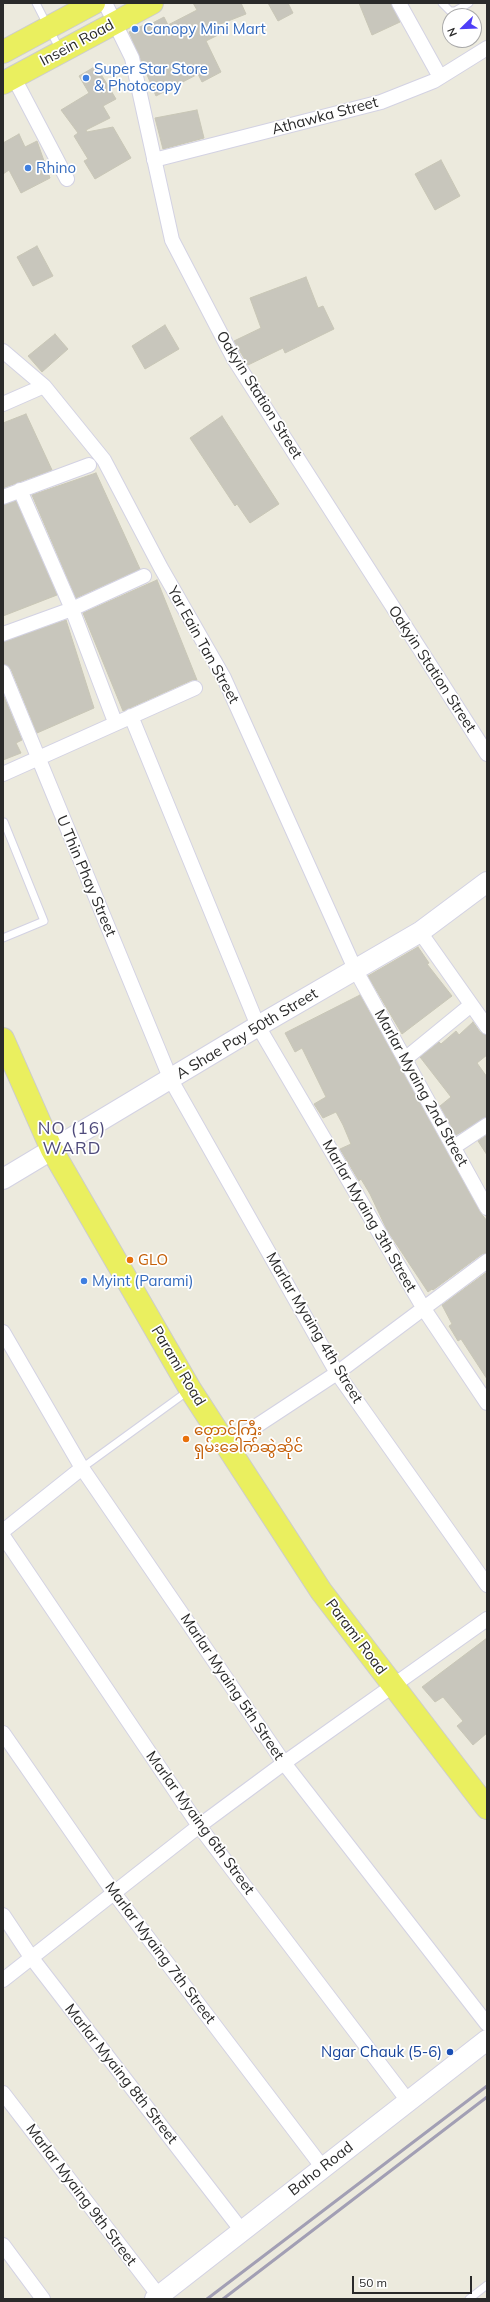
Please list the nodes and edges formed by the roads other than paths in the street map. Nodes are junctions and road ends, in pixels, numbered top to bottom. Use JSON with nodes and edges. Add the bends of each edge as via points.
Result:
{"nodes":[{"id":1,"x":36,"y":3,"type":"edge"},
{"id":2,"x":94,"y":3,"type":"edge"},
{"id":3,"x":105,"y":3,"type":"edge"},
{"id":4,"x":152,"y":3,"type":"edge"},
{"id":5,"x":399,"y":3,"type":"edge"},
{"id":6,"x":442,"y":3,"type":"edge"},
{"id":7,"x":469,"y":3,"type":"edge"},
{"id":8,"x":115,"y":22,"type":"junction"},
{"id":9,"x":48,"y":28,"type":"junction"},
{"id":10,"x":487,"y":48,"type":"edge"},
{"id":11,"x":3,"y":52,"type":"edge"},
{"id":12,"x":61,"y":52,"type":"junction"},
{"id":13,"x":440,"y":77,"type":"junction"},
{"id":14,"x":9,"y":81,"type":"edge"},
{"id":15,"x":154,"y":160,"type":"junction"},
{"id":16,"x":66,"y":179,"type":"dead end"},
{"id":17,"x":3,"y":351,"type":"edge"},
{"id":18,"x":44,"y":386,"type":"junction"},
{"id":19,"x":3,"y":404,"type":"edge"},
{"id":20,"x":89,"y":465,"type":"dead end"},
{"id":21,"x":20,"y":490,"type":"junction"},
{"id":22,"x":3,"y":497,"type":"edge"},
{"id":23,"x":144,"y":576,"type":"dead end"},
{"id":24,"x":72,"y":609,"type":"junction"},
{"id":25,"x":3,"y":634,"type":"edge"},
{"id":26,"x":3,"y":672,"type":"edge"},
{"id":27,"x":195,"y":688,"type":"dead end"},
{"id":28,"x":131,"y":716,"type":"junction"},
{"id":29,"x":115,"y":722,"type":"junction"},
{"id":30,"x":487,"y":754,"type":"edge"},
{"id":31,"x":37,"y":758,"type":"junction"},
{"id":32,"x":3,"y":774,"type":"edge"},
{"id":33,"x":4,"y":822,"type":"dead end"},
{"id":34,"x":487,"y":882,"type":"edge"},
{"id":35,"x":420,"y":932,"type":"junction"},
{"id":36,"x":3,"y":938,"type":"edge"},
{"id":37,"x":355,"y":969,"type":"junction"},
{"id":38,"x":471,"y":1004,"type":"junction"},
{"id":39,"x":258,"y":1026,"type":"junction"},
{"id":40,"x":487,"y":1027,"type":"edge"},
{"id":41,"x":4,"y":1045,"type":"edge"},
{"id":42,"x":405,"y":1059,"type":"junction"},
{"id":43,"x":171,"y":1080,"type":"junction"},
{"id":44,"x":487,"y":1126,"type":"edge"},
{"id":45,"x":454,"y":1147,"type":"junction"},
{"id":46,"x":52,"y":1150,"type":"junction"},
{"id":47,"x":3,"y":1179,"type":"edge"},
{"id":48,"x":487,"y":1208,"type":"edge"},
{"id":49,"x":487,"y":1260,"type":"edge"},
{"id":50,"x":424,"y":1309,"type":"junction"},
{"id":51,"x":3,"y":1332,"type":"edge"},
{"id":52,"x":337,"y":1373,"type":"junction"},
{"id":53,"x":190,"y":1389,"type":"junction"},
{"id":54,"x":487,"y":1403,"type":"edge"},
{"id":55,"x":226,"y":1446,"type":"junction"},
{"id":56,"x":82,"y":1468,"type":"junction"},
{"id":57,"x":3,"y":1532,"type":"edge"},
{"id":58,"x":3,"y":1536,"type":"edge"},
{"id":59,"x":487,"y":1585,"type":"edge"},
{"id":60,"x":487,"y":1619,"type":"edge"},
{"id":61,"x":392,"y":1686,"type":"junction"},
{"id":62,"x":3,"y":1733,"type":"edge"},
{"id":63,"x":284,"y":1763,"type":"junction"},
{"id":64,"x":487,"y":1808,"type":"edge"},
{"id":65,"x":199,"y":1826,"type":"junction"},
{"id":66,"x":114,"y":1893,"type":"junction"},
{"id":67,"x":3,"y":1915,"type":"edge"},
{"id":68,"x":31,"y":1957,"type":"junction"},
{"id":69,"x":3,"y":1980,"type":"edge"},
{"id":70,"x":487,"y":2024,"type":"edge"},
{"id":71,"x":487,"y":2040,"type":"edge"},
{"id":72,"x":3,"y":2093,"type":"edge"},
{"id":73,"x":408,"y":2101,"type":"junction"},
{"id":74,"x":323,"y":2168,"type":"junction"},
{"id":75,"x":242,"y":2231,"type":"junction"},
{"id":76,"x":3,"y":2245,"type":"edge"},
{"id":77,"x":487,"y":2285,"type":"edge"},
{"id":78,"x":157,"y":2298,"type":"edge"},
{"id":79,"x":43,"y":2299,"type":"edge"},
{"id":80,"x":468,"y":2299,"type":"edge"}],
"edges":[{"from":1,"to":9,"type":"lane"},
{"from":2,"to":9,"type":"main road","name":"Insein Road"},
{"from":3,"to":8,"type":"street","name":"Oakyin Station Street"},
{"from":4,"to":8,"type":"main road","name":"Insein Road"},
{"from":5,"to":13,"type":"street"},
{"from":6,"to":7,"type":"lane","via":[[450,11]]},
{"from":8,"to":12,"type":"main road","name":"Insein Road"},
{"from":8,"to":15,"type":"street","name":"Oakyin Station Street","via":[[132,58]]},
{"from":9,"to":11,"type":"main road","name":"Insein Road"},
{"from":9,"to":12,"type":"lane"},
{"from":10,"to":13,"type":"street","name":"Athawka Street"},
{"from":12,"to":14,"type":"main road","name":"Insein Road"},
{"from":13,"to":15,"type":"street","name":"Athawka Street","via":[[381,102]]},
{"from":14,"to":16,"type":"street"},
{"from":15,"to":30,"type":"street","name":"Oakyin Station Street","via":[[172,240],[234,359]]},
{"from":17,"to":18,"type":"street","name":"Yar Eain Tan Street"},
{"from":18,"to":19,"type":"street"},
{"from":18,"to":37,"type":"street","name":"Yar Eain Tan Street","via":[[104,460],[161,568],[224,678]]},
{"from":20,"to":21,"type":"street"},
{"from":21,"to":22,"type":"street"},
{"from":21,"to":24,"type":"street"},
{"from":23,"to":24,"type":"street"},
{"from":24,"to":25,"type":"street"},
{"from":24,"to":29,"type":"street"},
{"from":26,"to":31,"type":"street","name":"U Thin Phay Street"},
{"from":27,"to":28,"type":"street"},
{"from":28,"to":29,"type":"street"},
{"from":28,"to":39,"type":"street","name":"Marlar Myaing 3th Street"},
{"from":29,"to":31,"type":"street"},
{"from":31,"to":32,"type":"street"},
{"from":31,"to":43,"type":"street","name":"U Thin Phay Street"},
{"from":33,"to":36,"type":"lane","via":[[44,921]]},
{"from":34,"to":35,"type":"street","name":"A Shae Pay 50th Street"},
{"from":35,"to":37,"type":"street","name":"A Shae Pay 50th Street"},
{"from":35,"to":38,"type":"street"},
{"from":37,"to":39,"type":"street","name":"A Shae Pay 50th Street"},
{"from":37,"to":42,"type":"street","name":"Marlar Myaing 2nd Street"},
{"from":38,"to":40,"type":"street"},
{"from":38,"to":42,"type":"street"},
{"from":39,"to":43,"type":"street","name":"A Shae Pay 50th Street"},
{"from":39,"to":50,"type":"street","name":"Marlar Myaing 3th Street"},
{"from":41,"to":46,"type":"main road","name":"Parami Road"},
{"from":42,"to":45,"type":"street","name":"Marlar Myaing 2nd Street"},
{"from":43,"to":46,"type":"street","name":"A Shae Pay 50th Street"},
{"from":43,"to":52,"type":"street","name":"Marlar Myaing 4th Street"},
{"from":44,"to":45,"type":"street"},
{"from":45,"to":48,"type":"street","name":"Marlar Myaing 2nd Street"},
{"from":46,"to":47,"type":"street","name":"A Shae Pay 50th Street"},
{"from":46,"to":53,"type":"main road","name":"Parami Road"},
{"from":49,"to":50,"type":"street"},
{"from":50,"to":52,"type":"street"},
{"from":50,"to":54,"type":"street","name":"Marlar Myaing 3th Street"},
{"from":51,"to":56,"type":"street","name":"Marlar Myaing 5th Street"},
{"from":52,"to":55,"type":"street"},
{"from":52,"to":59,"type":"street","name":"Marlar Myaing 4th Street"},
{"from":53,"to":55,"type":"main road","name":"Parami Road"},
{"from":53,"to":56,"type":"lane"},
{"from":55,"to":61,"type":"main road","name":"Parami Road","via":[[321,1591]]},
{"from":56,"to":57,"type":"street"},
{"from":56,"to":63,"type":"street","name":"Marlar Myaing 5th Street"},
{"from":58,"to":65,"type":"street","name":"Marlar Myaing 6th Street"},
{"from":60,"to":61,"type":"street"},
{"from":61,"to":63,"type":"street"},
{"from":61,"to":64,"type":"main road","name":"Parami Road"},
{"from":62,"to":66,"type":"street","name":"Marlar Myaing 7th Street"},
{"from":63,"to":65,"type":"street"},
{"from":63,"to":70,"type":"street","name":"Marlar Myaing 5th Street"},
{"from":65,"to":66,"type":"street"},
{"from":65,"to":73,"type":"street","name":"Marlar Myaing 6th Street"},
{"from":66,"to":68,"type":"street"},
{"from":66,"to":74,"type":"street","name":"Marlar Myaing 7th Street"},
{"from":67,"to":68,"type":"street","name":"Marlar Myaing 8th Street"},
{"from":68,"to":69,"type":"street"},
{"from":68,"to":75,"type":"street","name":"Marlar Myaing 8th Street"},
{"from":71,"to":73,"type":"street","name":"Baho Road"},
{"from":72,"to":78,"type":"street","name":"Marlar Myaing 9th Street"},
{"from":73,"to":74,"type":"street","name":"Baho Road"},
{"from":74,"to":75,"type":"street","name":"Baho Road"},
{"from":75,"to":78,"type":"street","name":"Baho Road"},
{"from":76,"to":79,"type":"street"},
{"from":77,"to":80,"type":"lane"}]}
